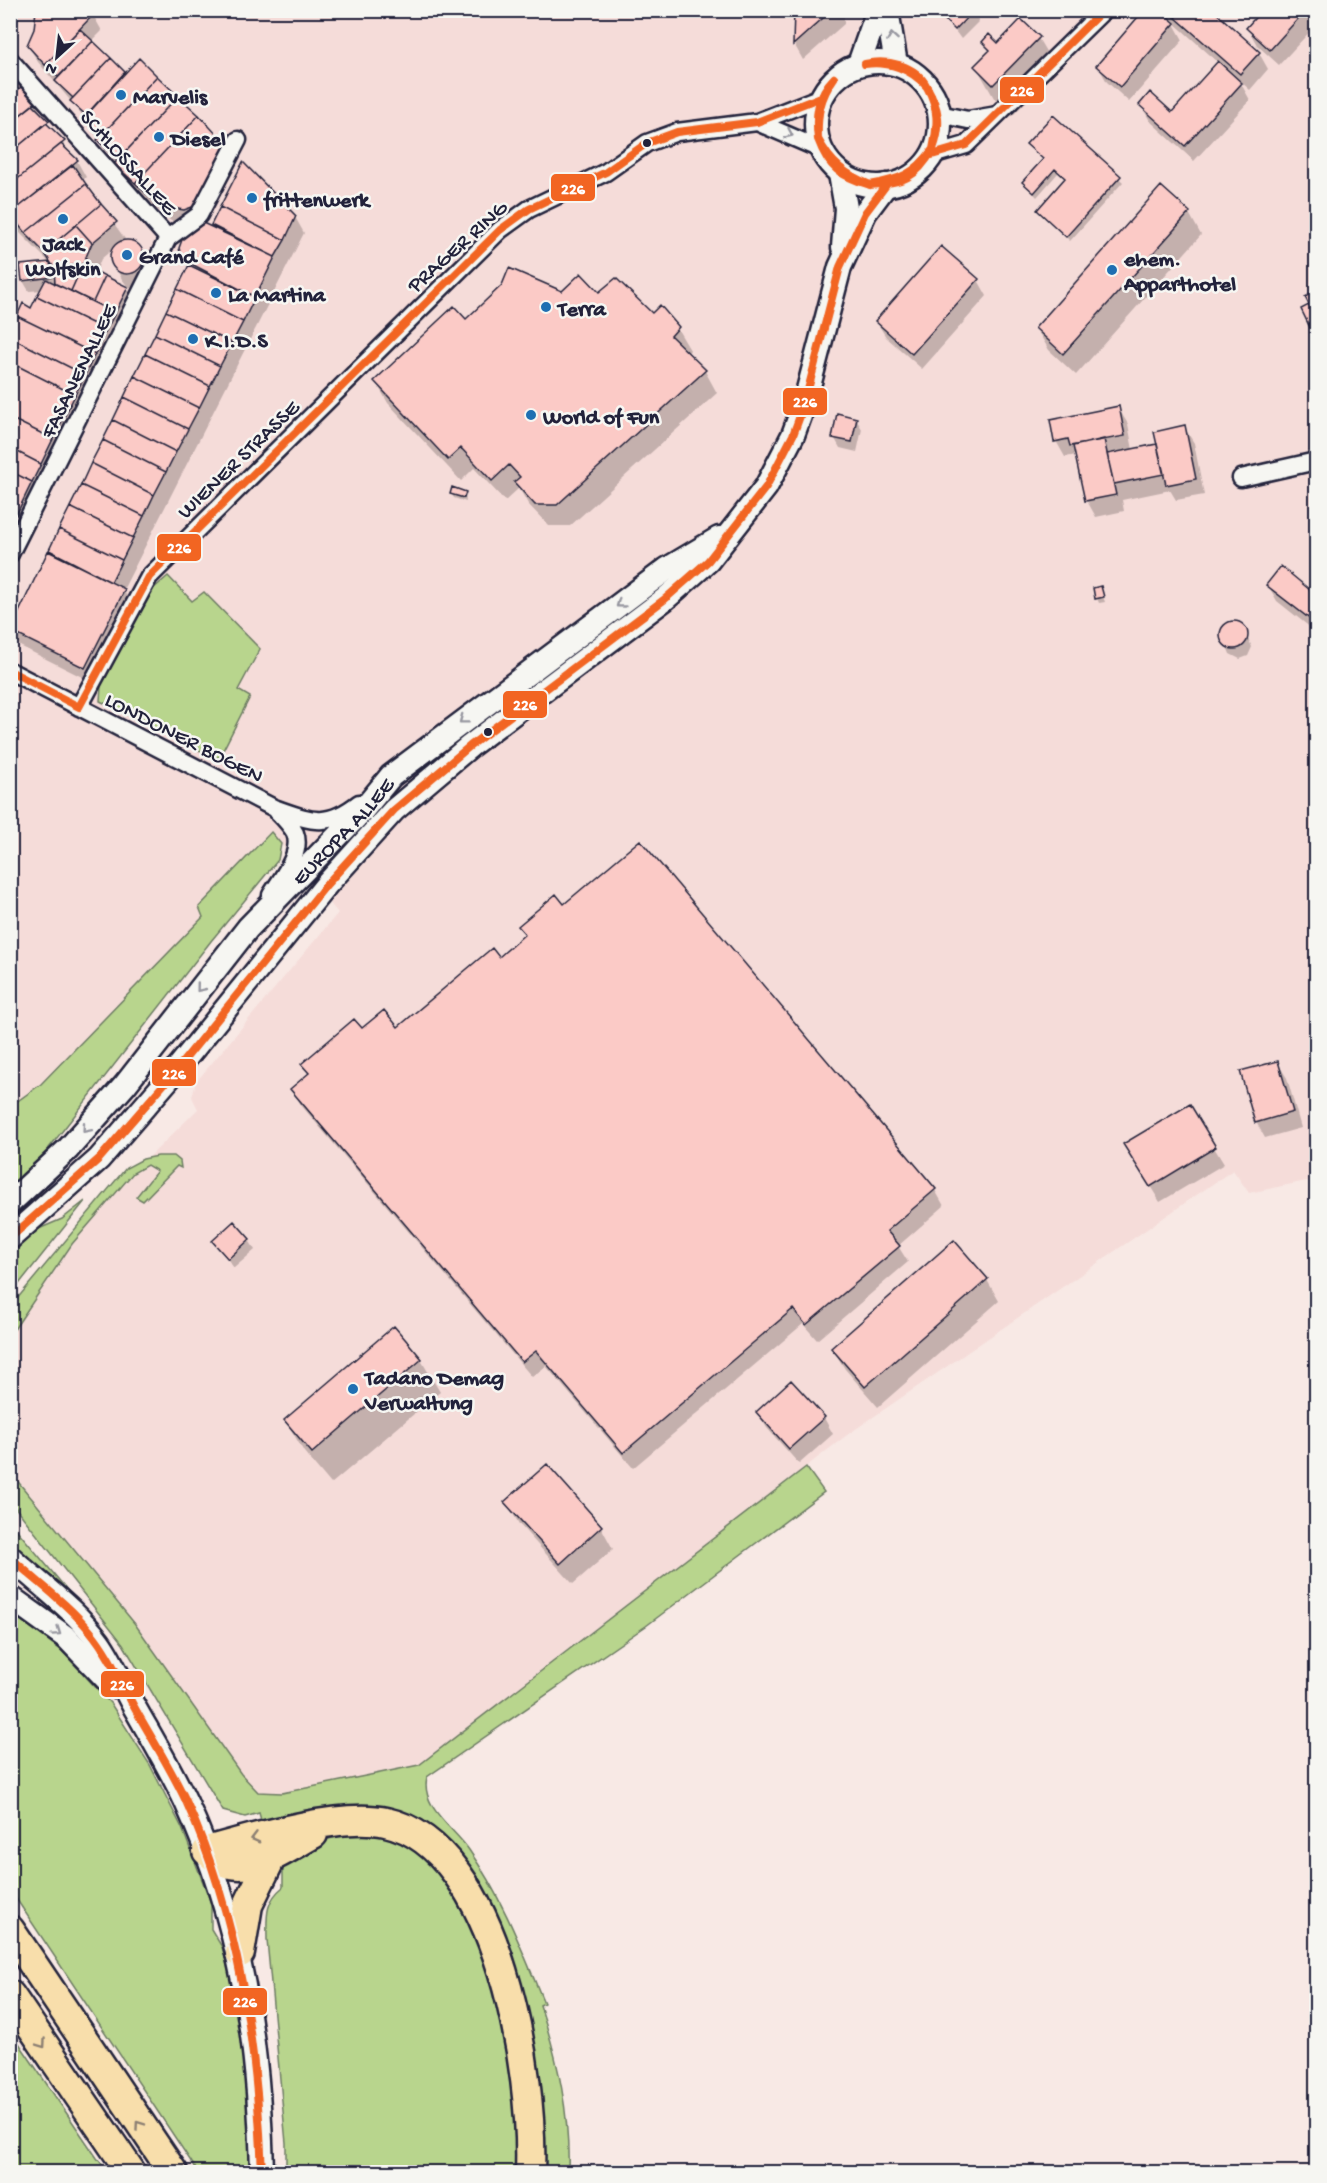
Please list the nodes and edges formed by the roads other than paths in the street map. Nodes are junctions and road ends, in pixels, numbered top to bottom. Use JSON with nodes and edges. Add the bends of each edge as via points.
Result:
{"nodes":[{"id":1,"x":878,"y":10,"type":"edge"},
{"id":2,"x":887,"y":10,"type":"edge"},
{"id":3,"x":1103,"y":11,"type":"edge"},
{"id":4,"x":10,"y":60,"type":"edge"},
{"id":5,"x":859,"y":64,"type":"junction"},
{"id":6,"x":896,"y":64,"type":"junction"},
{"id":7,"x":821,"y":98,"type":"junction"},
{"id":8,"x":939,"y":114,"type":"junction"},
{"id":9,"x":997,"y":115,"type":"junction"},
{"id":10,"x":757,"y":122,"type":"junction"},
{"id":11,"x":238,"y":140,"type":"dead end"},
{"id":12,"x":820,"y":149,"type":"junction"},
{"id":13,"x":932,"y":155,"type":"junction"},
{"id":14,"x":840,"y":174,"type":"junction"},
{"id":15,"x":886,"y":185,"type":"junction"},
{"id":16,"x":168,"y":238,"type":"junction"},
{"id":17,"x":840,"y":267,"type":"junction"},
{"id":18,"x":409,"y":318,"type":"joint"},
{"id":19,"x":1317,"y":461,"type":"edge"},
{"id":20,"x":1241,"y":478,"type":"dead end"},
{"id":21,"x":735,"y":527,"type":"junction"},
{"id":22,"x":10,"y":554,"type":"edge"},
{"id":23,"x":10,"y":671,"type":"edge"},
{"id":24,"x":80,"y":707,"type":"junction"},
{"id":25,"x":391,"y":776,"type":"junction"},
{"id":26,"x":274,"y":808,"type":"junction"},
{"id":27,"x":248,"y":928,"type":"junction"},
{"id":28,"x":10,"y":1203,"type":"edge"},
{"id":29,"x":10,"y":1238,"type":"edge"},
{"id":30,"x":10,"y":1557,"type":"edge"},
{"id":31,"x":10,"y":1597,"type":"edge"},
{"id":32,"x":135,"y":1709,"type":"junction"},
{"id":33,"x":333,"y":1823,"type":"junction"},
{"id":34,"x":207,"y":1851,"type":"junction"},
{"id":35,"x":272,"y":1856,"type":"junction"},
{"id":36,"x":10,"y":1930,"type":"edge"},
{"id":37,"x":240,"y":1953,"type":"junction"},
{"id":38,"x":10,"y":1995,"type":"edge"},
{"id":39,"x":131,"y":2172,"type":"edge"},
{"id":40,"x":173,"y":2172,"type":"edge"},
{"id":41,"x":262,"y":2172,"type":"edge"},
{"id":42,"x":530,"y":2172,"type":"edge"}],
"edges":[{"from":1,"to":5,"type":"main road"},
{"from":6,"to":2,"type":"main road","one_way":true},
{"from":3,"to":9,"type":"street"},
{"from":4,"to":16,"type":"street","name":"SCHLOSSALLEE"},
{"from":5,"to":6,"type":"main road"},
{"from":5,"to":7,"type":"main road","via":[[830,83]]},
{"from":6,"to":8,"type":"main road","via":[[925,83]]},
{"from":7,"to":10,"type":"street"},
{"from":7,"to":12,"type":"main road","via":[[815,123]]},
{"from":8,"to":9,"type":"street","via":[[968,120]]},
{"from":8,"to":13,"type":"main road","via":[[939,135]]},
{"from":9,"to":13,"type":"street","via":[[966,145]]},
{"from":10,"to":12,"type":"street","one_way":true},
{"from":10,"to":18,"type":"street","name":"PRAGER RING","via":[[677,132],[647,143],[606,172],[529,209],[500,230]]},
{"from":11,"to":16,"type":"street","via":[[199,215]]},
{"from":12,"to":14,"type":"main road"},
{"from":13,"to":15,"type":"main road","via":[[915,173]]},
{"from":14,"to":15,"type":"main road","via":[[870,185]]},
{"from":14,"to":17,"type":"main road","name":"EUROPA ALLEE","via":[[846,208]]},
{"from":15,"to":17,"type":"main road","name":"EUROPA ALLEE","via":[[865,213]]},
{"from":16,"to":22,"type":"street","name":"FASANENALLEE"},
{"from":17,"to":21,"type":"main road","name":"EUROPA ALLEE","via":[[793,435],[766,487]]},
{"from":18,"to":24,"type":"street","name":"WIENER STRASSE","via":[[149,577]]},
{"from":19,"to":20,"type":"street"},
{"from":21,"to":25,"type":"main road","name":"EUROPA ALLEE","one_way":true,"via":[[667,569]]},
{"from":21,"to":29,"type":"main road","name":"EUROPA ALLEE","via":[[684,584],[407,797],[327,884],[99,1159]]},
{"from":23,"to":24,"type":"street","name":"LONDONER BOGEN"},
{"from":24,"to":26,"type":"street","name":"LONDONER BOGEN"},
{"from":25,"to":26,"type":"street","name":"LONDONER BOGEN","via":[[345,814],[331,820],[309,820]]},
{"from":25,"to":27,"type":"main road","name":"EUROPA ALLEE"},
{"from":26,"to":27,"type":"street","name":"LONDONER BOGEN","via":[[295,834],[295,849],[288,869]]},
{"from":27,"to":28,"type":"main road","name":"EUROPA ALLEE","one_way":true,"via":[[125,1085],[68,1149]]},
{"from":30,"to":32,"type":"main road","via":[[87,1627]]},
{"from":31,"to":32,"type":"main road","one_way":true,"via":[[73,1644]]},
{"from":32,"to":34,"type":"main road","via":[[174,1776]]},
{"from":33,"to":34,"type":"highway","one_way":true,"via":[[264,1835]]},
{"from":33,"to":35,"type":"highway"},
{"from":33,"to":42,"type":"highway","via":[[370,1820],[409,1831],[442,1856],[467,1892],[495,1953],[520,2037],[530,2109]]},
{"from":34,"to":35,"type":"highway","via":[[236,1866]]},
{"from":34,"to":37,"type":"main road"},
{"from":35,"to":37,"type":"highway","via":[[248,1905]]},
{"from":40,"to":36,"type":"highway","one_way":true},
{"from":37,"to":41,"type":"main road","via":[[259,2086]]},
{"from":38,"to":39,"type":"highway","one_way":true}]}
